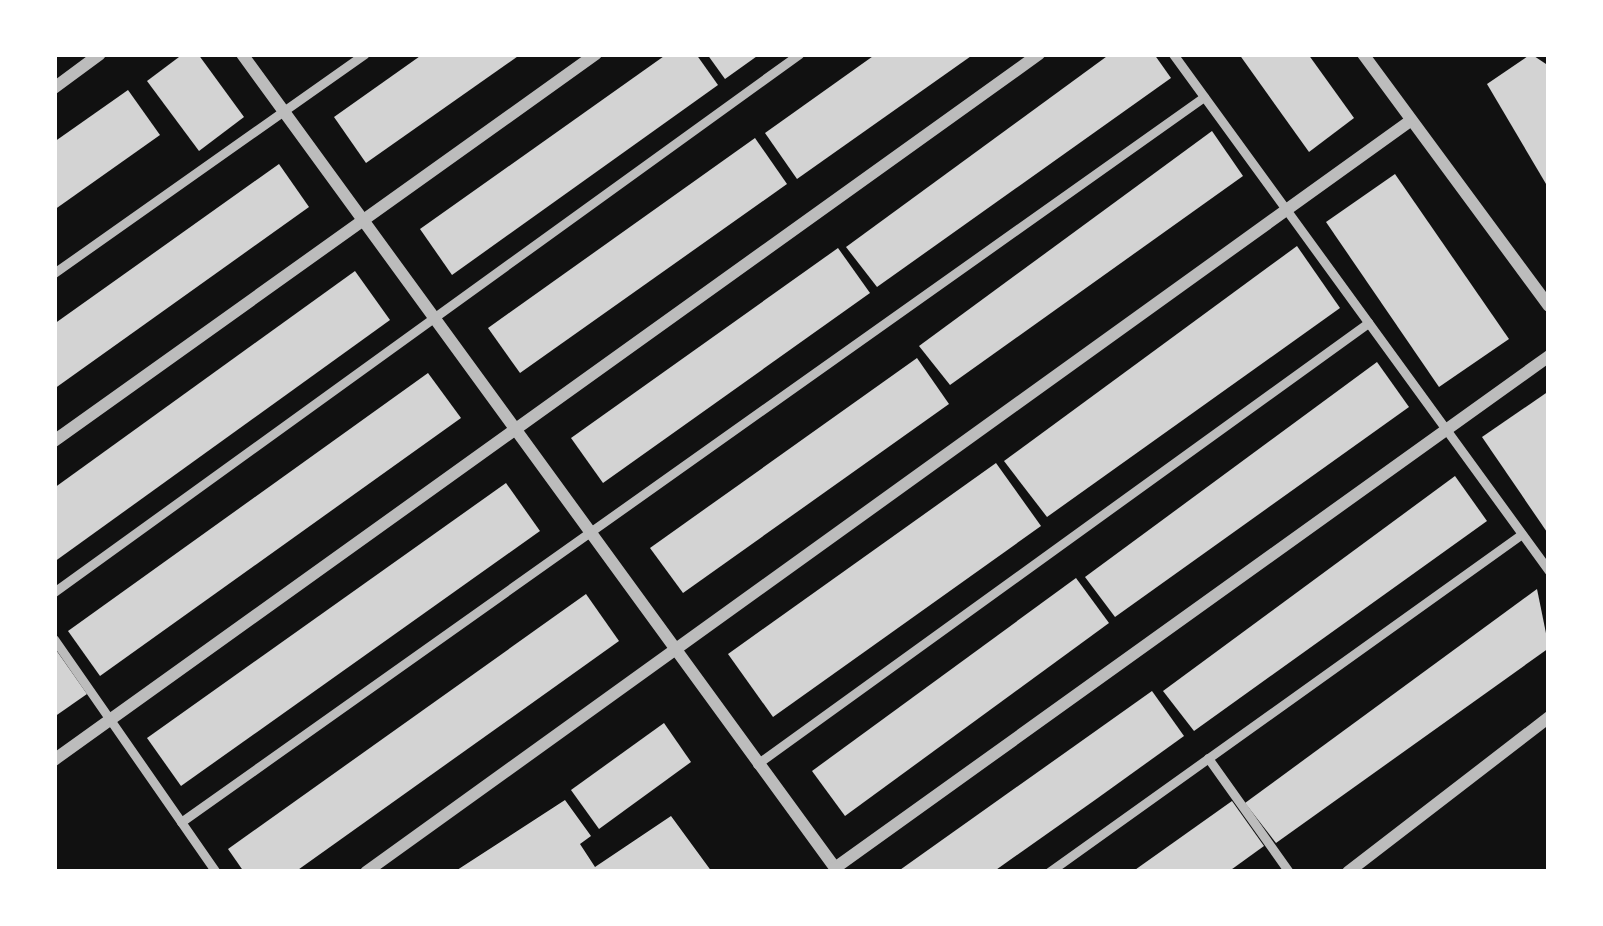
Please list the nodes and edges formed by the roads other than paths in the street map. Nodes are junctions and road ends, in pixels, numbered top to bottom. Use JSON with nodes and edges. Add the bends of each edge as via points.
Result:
{"nodes":[{"id":1,"x":100,"y":54,"type":"edge"},
{"id":2,"x":242,"y":54,"type":"edge"},
{"id":3,"x":364,"y":54,"type":"edge"},
{"id":4,"x":596,"y":54,"type":"edge"},
{"id":5,"x":799,"y":54,"type":"edge"},
{"id":6,"x":1039,"y":54,"type":"edge"},
{"id":7,"x":1173,"y":54,"type":"edge"},
{"id":8,"x":1363,"y":54,"type":"edge"},
{"id":9,"x":54,"y":88,"type":"edge"},
{"id":10,"x":1204,"y":97,"type":"junction"},
{"id":11,"x":284,"y":110,"type":"junction"},
{"id":12,"x":1410,"y":121,"type":"junction"},
{"id":13,"x":1284,"y":212,"type":"junction"},
{"id":14,"x":364,"y":221,"type":"junction"},
{"id":15,"x":54,"y":273,"type":"edge"},
{"id":16,"x":1549,"y":307,"type":"edge"},
{"id":17,"x":434,"y":315,"type":"junction"},
{"id":18,"x":1368,"y":323,"type":"junction"},
{"id":19,"x":1549,"y":356,"type":"edge"},
{"id":20,"x":516,"y":429,"type":"junction"},
{"id":21,"x":1445,"y":429,"type":"junction"},
{"id":22,"x":54,"y":441,"type":"edge"},
{"id":23,"x":589,"y":531,"type":"junction"},
{"id":24,"x":1522,"y":535,"type":"junction"},
{"id":25,"x":1549,"y":571,"type":"edge"},
{"id":26,"x":54,"y":592,"type":"edge"},
{"id":27,"x":54,"y":639,"type":"edge"},
{"id":28,"x":674,"y":650,"type":"junction"},
{"id":29,"x":1549,"y":717,"type":"edge"},
{"id":30,"x":110,"y":719,"type":"junction"},
{"id":31,"x":1208,"y":758,"type":"junction"},
{"id":32,"x":54,"y":760,"type":"edge"},
{"id":33,"x":757,"y":764,"type":"junction"},
{"id":34,"x":181,"y":821,"type":"junction"},
{"id":35,"x":837,"y":870,"type":"edge"},
{"id":36,"x":217,"y":872,"type":"edge"},
{"id":37,"x":366,"y":872,"type":"edge"},
{"id":38,"x":1049,"y":872,"type":"edge"},
{"id":39,"x":1289,"y":872,"type":"edge"},
{"id":40,"x":1348,"y":872,"type":"edge"}],
"edges":[{"from":1,"to":9,"type":"street"},
{"from":2,"to":11,"type":"street"},
{"from":3,"to":11,"type":"lane"},
{"from":4,"to":14,"type":"street"},
{"from":5,"to":17,"type":"lane"},
{"from":6,"to":20,"type":"street"},
{"from":7,"to":10,"type":"lane"},
{"from":8,"to":12,"type":"street"},
{"from":10,"to":13,"type":"lane"},
{"from":10,"to":23,"type":"lane"},
{"from":11,"to":14,"type":"street"},
{"from":11,"to":15,"type":"lane"},
{"from":12,"to":13,"type":"street"},
{"from":12,"to":16,"type":"street"},
{"from":13,"to":18,"type":"lane"},
{"from":13,"to":28,"type":"street"},
{"from":14,"to":17,"type":"street"},
{"from":14,"to":22,"type":"street"},
{"from":17,"to":20,"type":"street"},
{"from":17,"to":26,"type":"lane"},
{"from":18,"to":21,"type":"lane"},
{"from":18,"to":33,"type":"lane"},
{"from":19,"to":21,"type":"street"},
{"from":20,"to":23,"type":"street"},
{"from":20,"to":30,"type":"street"},
{"from":21,"to":24,"type":"lane"},
{"from":21,"to":35,"type":"street"},
{"from":23,"to":28,"type":"street"},
{"from":23,"to":34,"type":"lane"},
{"from":24,"to":25,"type":"lane"},
{"from":24,"to":31,"type":"lane"},
{"from":27,"to":30,"type":"lane"},
{"from":28,"to":33,"type":"street"},
{"from":28,"to":37,"type":"street"},
{"from":29,"to":40,"type":"street"},
{"from":30,"to":32,"type":"street"},
{"from":30,"to":34,"type":"lane"},
{"from":31,"to":38,"type":"lane"},
{"from":31,"to":39,"type":"lane"},
{"from":33,"to":35,"type":"street"},
{"from":34,"to":36,"type":"lane"}]}
